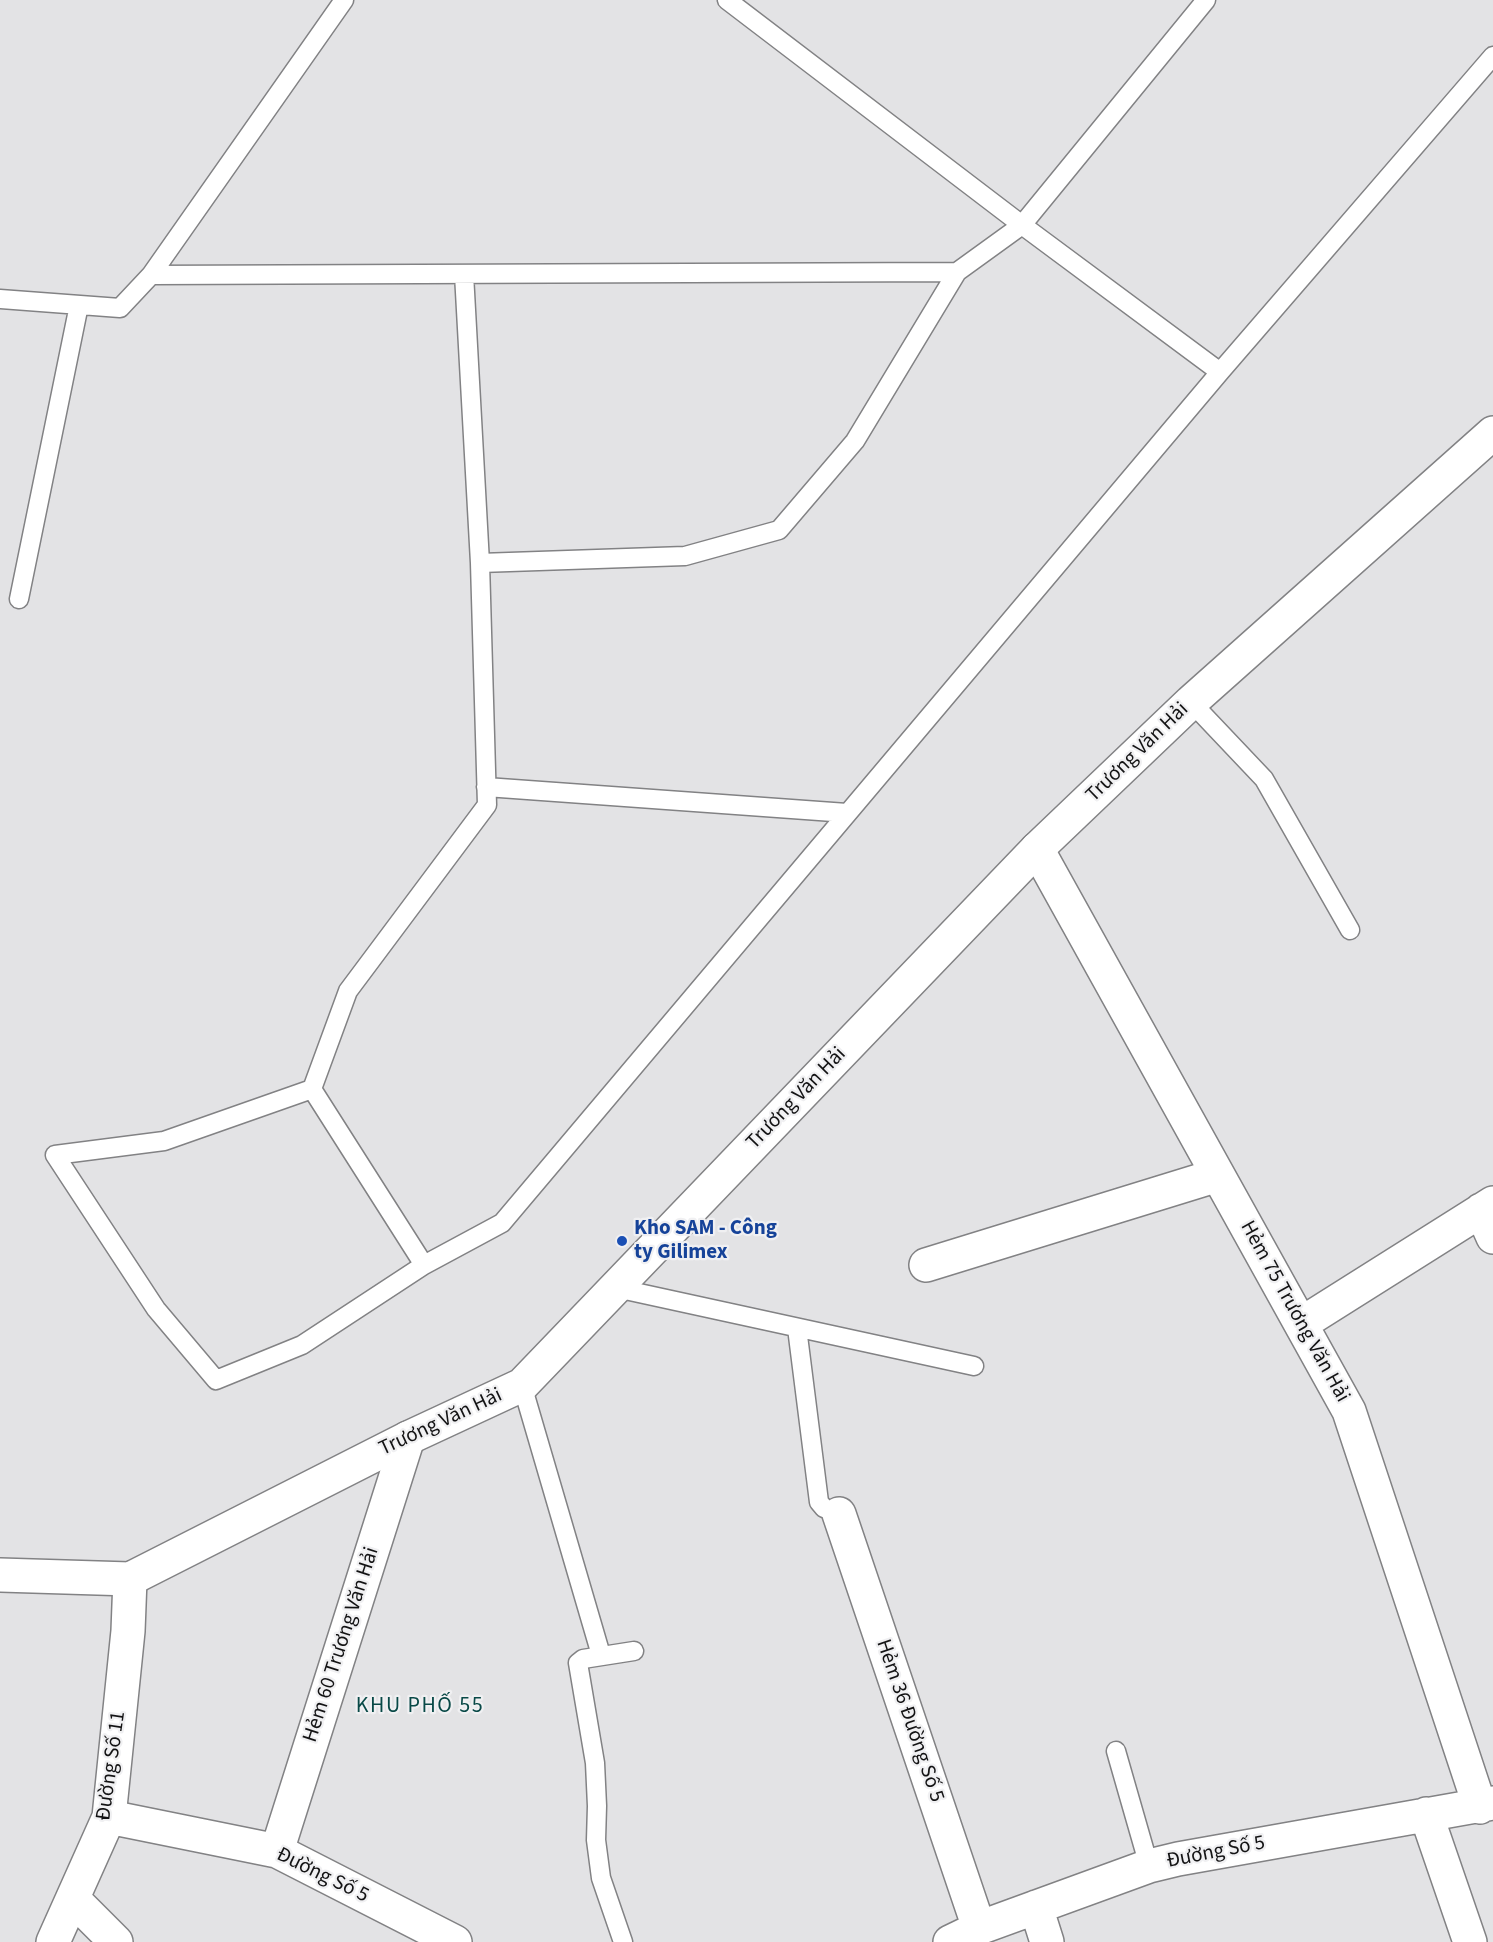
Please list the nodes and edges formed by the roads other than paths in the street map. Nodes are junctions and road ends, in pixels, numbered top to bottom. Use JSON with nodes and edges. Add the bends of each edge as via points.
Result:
{"nodes":[{"id":1,"x":344,"y":0,"type":"edge"},
{"id":2,"x":727,"y":0,"type":"edge"},
{"id":3,"x":1206,"y":0,"type":"edge"},
{"id":4,"x":1493,"y":56,"type":"edge"},
{"id":5,"x":1022,"y":225,"type":"junction"},
{"id":6,"x":957,"y":272,"type":"junction"},
{"id":7,"x":464,"y":274,"type":"junction"},
{"id":8,"x":151,"y":275,"type":"junction"},
{"id":9,"x":0,"y":299,"type":"edge"},
{"id":10,"x":79,"y":305,"type":"junction"},
{"id":11,"x":1220,"y":372,"type":"junction"},
{"id":12,"x":1493,"y":433,"type":"edge"},
{"id":13,"x":480,"y":563,"type":"junction"},
{"id":14,"x":19,"y":599,"type":"dead end"},
{"id":15,"x":1191,"y":702,"type":"junction"},
{"id":16,"x":486,"y":787,"type":"junction"},
{"id":17,"x":847,"y":813,"type":"junction"},
{"id":18,"x":1037,"y":849,"type":"junction"},
{"id":19,"x":1350,"y":930,"type":"dead end"},
{"id":20,"x":312,"y":1089,"type":"junction"},
{"id":21,"x":1218,"y":1175,"type":"junction"},
{"id":22,"x":1489,"y":1217,"type":"edge"},
{"id":23,"x":424,"y":1265,"type":"junction"},
{"id":24,"x":926,"y":1265,"type":"dead end"},
{"id":25,"x":616,"y":1288,"type":"junction"},
{"id":26,"x":1301,"y":1324,"type":"junction"},
{"id":27,"x":797,"y":1328,"type":"junction"},
{"id":28,"x":974,"y":1366,"type":"dead end"},
{"id":29,"x":522,"y":1385,"type":"junction"},
{"id":30,"x":408,"y":1438,"type":"junction"},
{"id":31,"x":839,"y":1514,"type":"joint"},
{"id":32,"x":0,"y":1575,"type":"edge"},
{"id":33,"x":130,"y":1579,"type":"junction"},
{"id":34,"x":634,"y":1651,"type":"dead end"},
{"id":35,"x":601,"y":1656,"type":"junction"},
{"id":36,"x":1116,"y":1751,"type":"dead end"},
{"id":37,"x":1487,"y":1805,"type":"edge"},
{"id":38,"x":1426,"y":1814,"type":"junction"},
{"id":39,"x":109,"y":1818,"type":"junction"},
{"id":40,"x":277,"y":1851,"type":"junction"},
{"id":41,"x":1149,"y":1866,"type":"junction"},
{"id":42,"x":73,"y":1899,"type":"junction"},
{"id":43,"x":1036,"y":1907,"type":"junction"},
{"id":44,"x":980,"y":1928,"type":"junction"},
{"id":45,"x":53,"y":1942,"type":"edge"},
{"id":46,"x":116,"y":1942,"type":"edge"},
{"id":47,"x":455,"y":1942,"type":"edge"},
{"id":48,"x":623,"y":1942,"type":"edge"},
{"id":49,"x":950,"y":1942,"type":"edge"},
{"id":50,"x":1047,"y":1942,"type":"edge"},
{"id":51,"x":1470,"y":1942,"type":"edge"}],
"edges":[{"from":1,"to":8,"type":"lane"},
{"from":2,"to":5,"type":"lane"},
{"from":3,"to":5,"type":"lane"},
{"from":4,"to":11,"type":"lane"},
{"from":5,"to":6,"type":"lane"},
{"from":5,"to":11,"type":"lane"},
{"from":6,"to":7,"type":"lane"},
{"from":6,"to":13,"type":"lane","via":[[855,441],[778,530],[685,556]]},
{"from":7,"to":8,"type":"lane"},
{"from":7,"to":13,"type":"lane"},
{"from":8,"to":10,"type":"lane","via":[[120,308]]},
{"from":9,"to":10,"type":"lane"},
{"from":10,"to":14,"type":"lane"},
{"from":11,"to":17,"type":"lane"},
{"from":12,"to":15,"type":"street","name":"Trương Văn Hải"},
{"from":13,"to":16,"type":"lane"},
{"from":15,"to":18,"type":"street","name":"Trương Văn Hải"},
{"from":15,"to":19,"type":"lane","via":[[1264,778]]},
{"from":16,"to":17,"type":"lane"},
{"from":16,"to":20,"type":"lane","via":[[487,805],[348,991]]},
{"from":17,"to":23,"type":"lane","via":[[502,1223]]},
{"from":18,"to":21,"type":"street","name":"Hẻm 75 Trương Văn Hải"},
{"from":18,"to":25,"type":"street","name":"Trương Văn Hải"},
{"from":20,"to":23,"type":"lane"},
{"from":20,"to":23,"type":"lane","via":[[165,1141],[55,1155],[156,1309],[216,1380],[302,1345]]},
{"from":21,"to":24,"type":"street"},
{"from":21,"to":26,"type":"street","name":"Hẻm 75 Trương Văn Hải"},
{"from":22,"to":26,"type":"street"},
{"from":25,"to":27,"type":"lane"},
{"from":25,"to":29,"type":"street","name":"Trương Văn Hải"},
{"from":26,"to":37,"type":"street","name":"Hẻm 75 Trương Văn Hải","via":[[1349,1411]]},
{"from":27,"to":28,"type":"lane"},
{"from":27,"to":31,"type":"lane","via":[[819,1502]]},
{"from":29,"to":30,"type":"street","name":"Trương Văn Hải"},
{"from":29,"to":35,"type":"lane"},
{"from":30,"to":33,"type":"street","name":"Trương Văn Hải"},
{"from":30,"to":40,"type":"street","name":"Hẻm 60 Trương Văn Hải"},
{"from":31,"to":44,"type":"street","name":"Hẻm 36 Đường Số 5"},
{"from":32,"to":33,"type":"street","name":"Trương Văn Hải"},
{"from":33,"to":39,"type":"street","name":"Đường Số 11"},
{"from":34,"to":35,"type":"lane"},
{"from":35,"to":48,"type":"lane","via":[[578,1663],[595,1763],[596,1840],[601,1878]]},
{"from":36,"to":41,"type":"lane"},
{"from":37,"to":38,"type":"street","name":"Đường Số 5"},
{"from":38,"to":41,"type":"street","name":"Đường Số 5"},
{"from":38,"to":51,"type":"street"},
{"from":39,"to":40,"type":"street","name":"Đường Số 5"},
{"from":39,"to":42,"type":"street","name":"Đường Số 11"},
{"from":40,"to":47,"type":"street","name":"Đường Số 5"},
{"from":41,"to":43,"type":"street","name":"Đường Số 5"},
{"from":42,"to":45,"type":"street","name":"Đường Số 11"},
{"from":42,"to":46,"type":"street"},
{"from":43,"to":44,"type":"street","name":"Đường Số 5"},
{"from":43,"to":50,"type":"street"},
{"from":44,"to":49,"type":"street","name":"Đường Số 5"}]}
